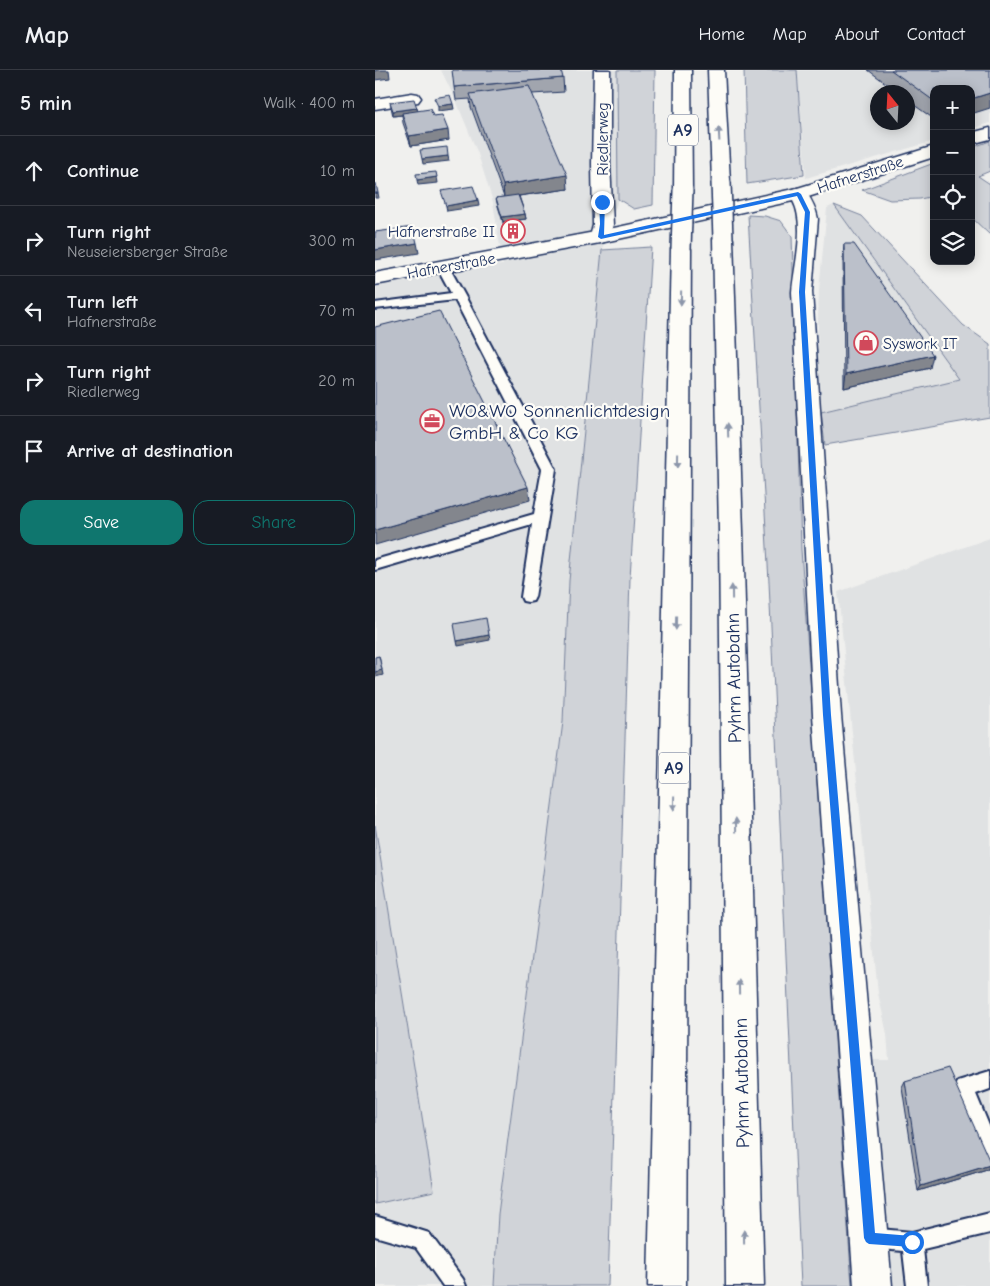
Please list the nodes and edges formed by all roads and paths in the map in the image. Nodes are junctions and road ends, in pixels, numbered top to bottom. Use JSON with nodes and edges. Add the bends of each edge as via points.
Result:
{"nodes":[{"id":1,"x":602,"y":70,"type":"edge"},
{"id":2,"x":683,"y":70,"type":"edge"},
{"id":3,"x":716,"y":70,"type":"edge"},
{"id":4,"x":412,"y":98,"type":"edge"},
{"id":5,"x":375,"y":104,"type":"edge"},
{"id":6,"x":990,"y":133,"type":"edge"},
{"id":7,"x":975,"y":138,"type":"edge"},
{"id":8,"x":930,"y":152,"type":"edge"},
{"id":9,"x":798,"y":194,"type":"junction"},
{"id":10,"x":601,"y":237,"type":"junction"},
{"id":11,"x":443,"y":267,"type":"junction"},
{"id":12,"x":375,"y":279,"type":"edge"},
{"id":13,"x":459,"y":296,"type":"junction"},
{"id":14,"x":375,"y":306,"type":"edge"},
{"id":15,"x":540,"y":517,"type":"junction"},
{"id":16,"x":375,"y":565,"type":"edge"},
{"id":17,"x":528,"y":597,"type":"dead end"},
{"id":18,"x":990,"y":1080,"type":"edge"},
{"id":19,"x":990,"y":1151,"type":"edge"},
{"id":20,"x":990,"y":1223,"type":"edge"},
{"id":21,"x":375,"y":1226,"type":"edge"},
{"id":22,"x":869,"y":1238,"type":"junction"},
{"id":23,"x":912,"y":1242,"type":"junction"},
{"id":24,"x":456,"y":1286,"type":"edge"},
{"id":25,"x":667,"y":1286,"type":"edge"},
{"id":26,"x":745,"y":1286,"type":"edge"},
{"id":27,"x":873,"y":1286,"type":"edge"},
{"id":28,"x":917,"y":1286,"type":"edge"}],
"edges":[{"from":1,"to":10,"type":"main road","name":"Riedlerweg"},
{"from":2,"to":25,"type":"main road","number":"A9","one_way":true,"bridge":true},
{"from":26,"to":3,"type":"main road","name":"Pyhrn Autobahn","number":"A9","one_way":true,"bridge":true,"via":[[731,541]]},
{"from":4,"to":5,"type":"main road"},
{"from":6,"to":7,"type":"main road"},
{"from":8,"to":9,"type":"main road","name":"Hafnerstraße"},
{"from":9,"to":10,"type":"main road","name":"Hafnerstraße"},
{"from":9,"to":22,"type":"main road","via":[[807,212],[802,292],[826,695]]},
{"from":10,"to":11,"type":"main road","name":"Hafnerstraße"},
{"from":11,"to":12,"type":"main road","name":"Hafnerstraße"},
{"from":11,"to":13,"type":"lane"},
{"from":13,"to":14,"type":"lane"},
{"from":13,"to":15,"type":"lane","via":[[549,469]]},
{"from":15,"to":16,"type":"lane"},
{"from":15,"to":17,"type":"lane"},
{"from":18,"to":19,"type":"lane","via":[[964,1088]]},
{"from":20,"to":23,"type":"lane"},
{"from":21,"to":24,"type":"lane","via":[[422,1240]]},
{"from":22,"to":23,"type":"lane"},
{"from":22,"to":27,"type":"main road"},
{"from":23,"to":28,"type":"lane"}]}
